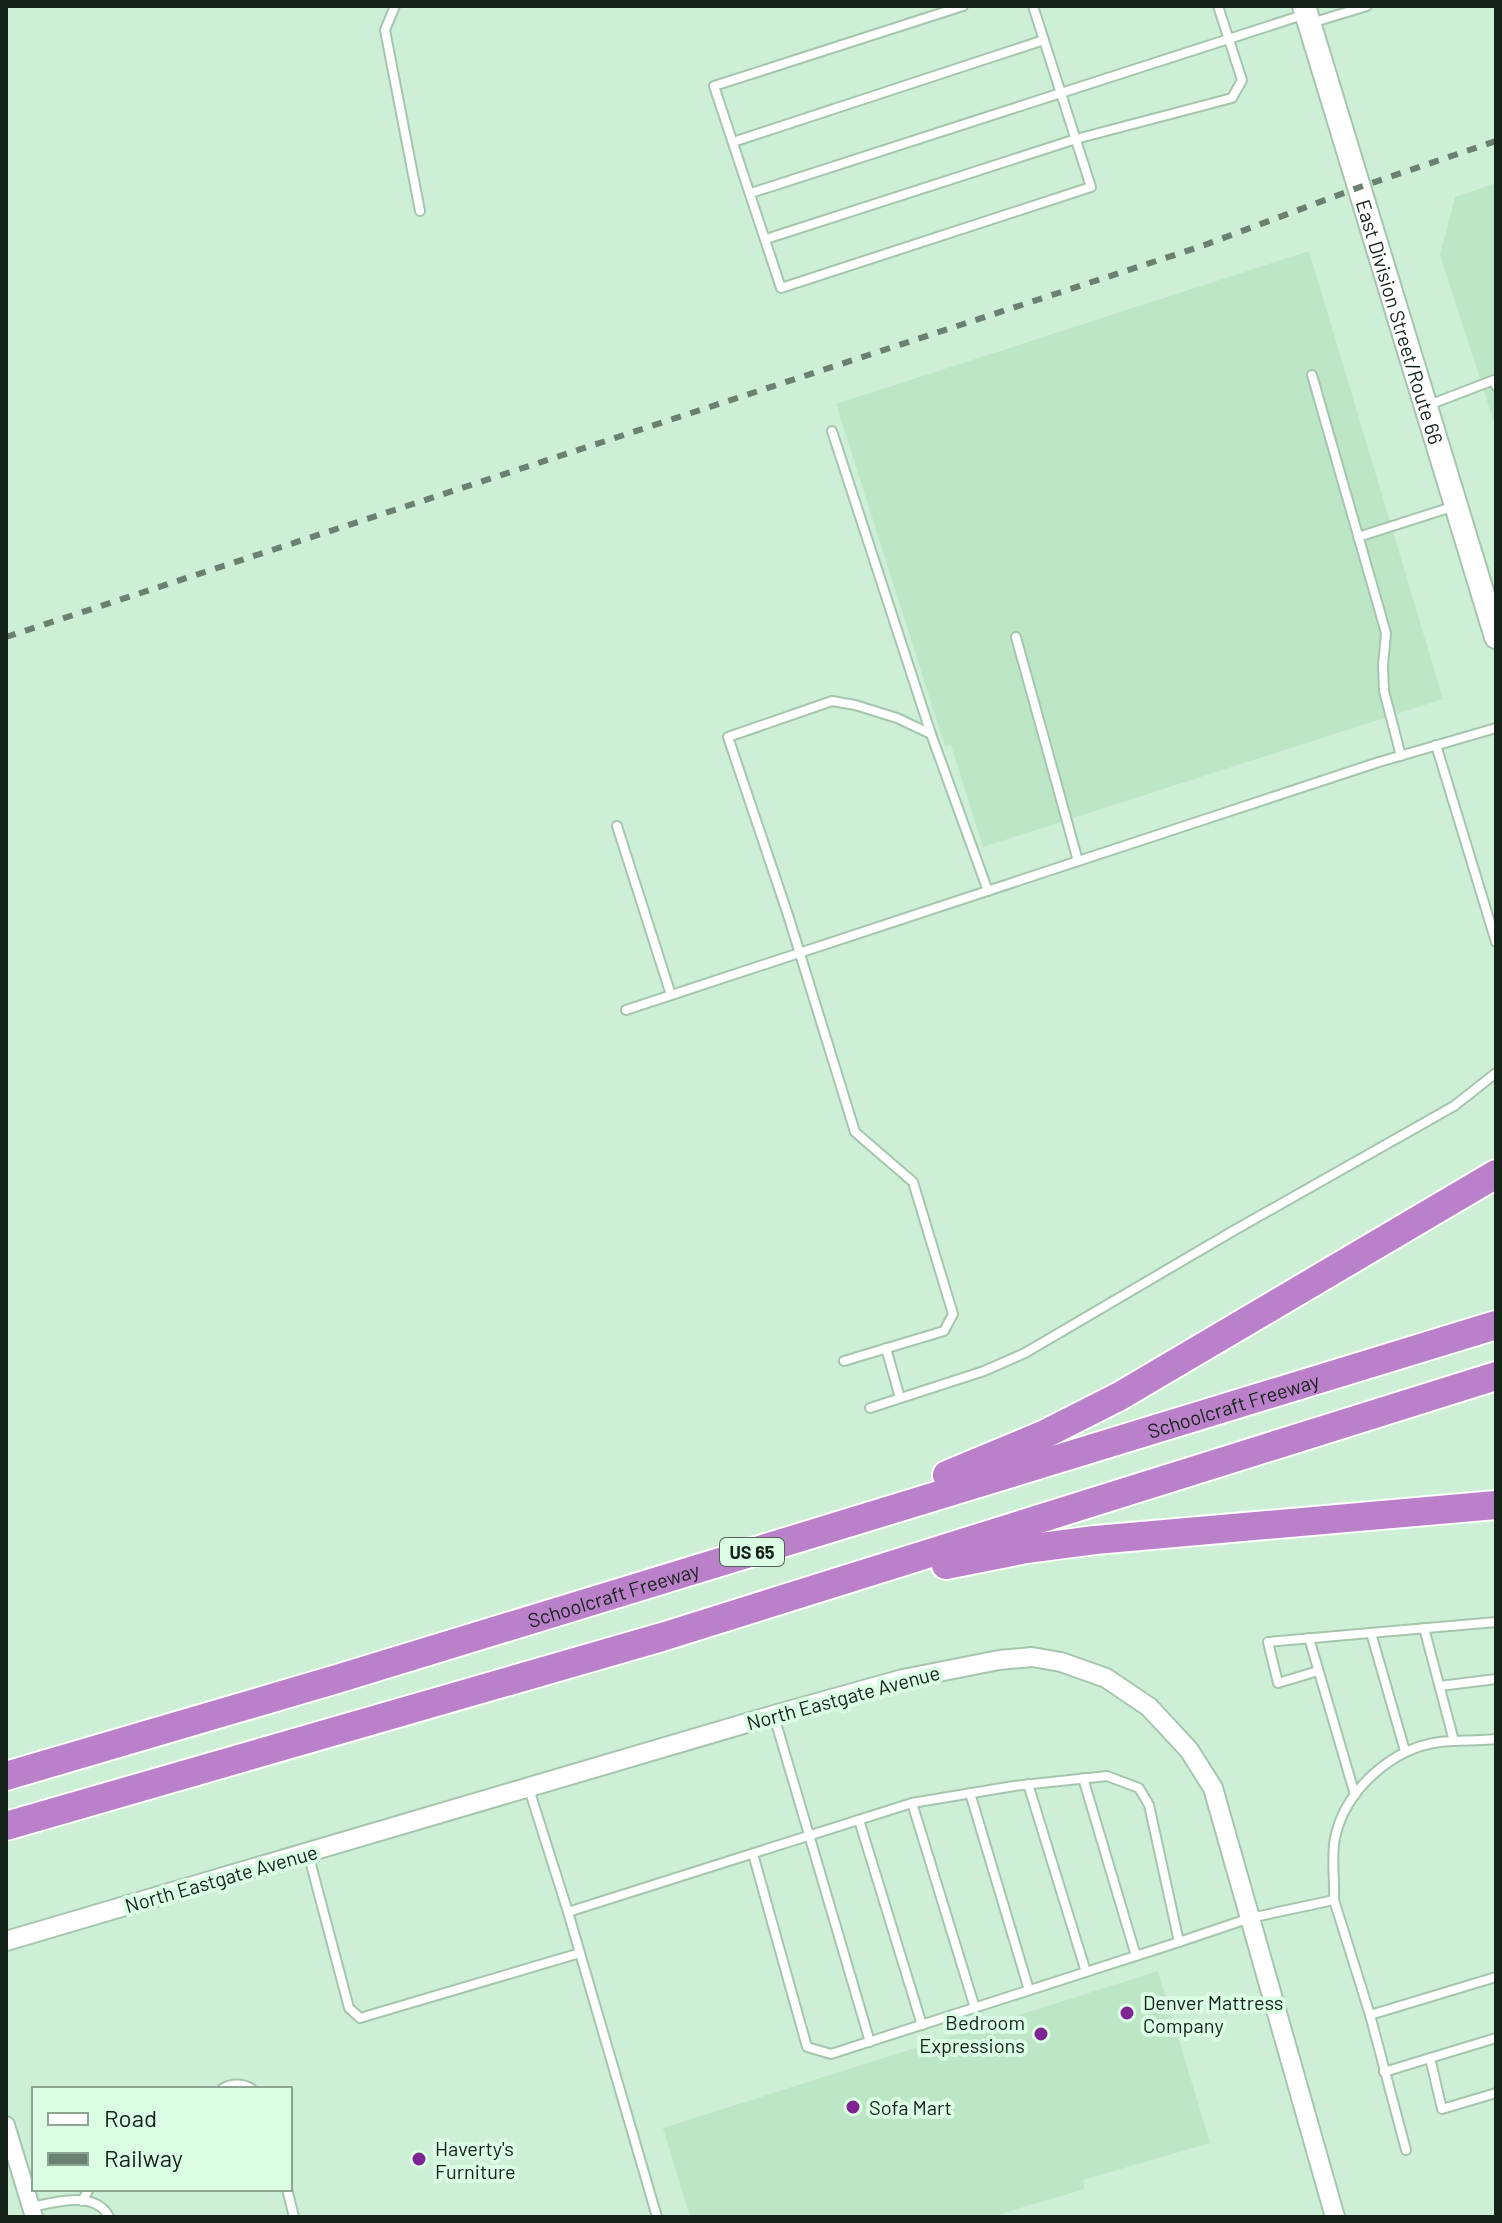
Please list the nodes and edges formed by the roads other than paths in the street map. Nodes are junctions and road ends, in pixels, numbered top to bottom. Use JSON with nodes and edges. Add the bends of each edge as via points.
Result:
{"nodes":[{"id":1,"x":395,"y":6,"type":"edge"},
{"id":2,"x":963,"y":6,"type":"edge"},
{"id":3,"x":1033,"y":6,"type":"edge"},
{"id":4,"x":1218,"y":6,"type":"edge"},
{"id":5,"x":1367,"y":6,"type":"edge"},
{"id":6,"x":1307,"y":14,"type":"edge"},
{"id":7,"x":1229,"y":39,"type":"junction"},
{"id":8,"x":1044,"y":40,"type":"junction"},
{"id":9,"x":1061,"y":93,"type":"junction"},
{"id":10,"x":1076,"y":139,"type":"junction"},
{"id":11,"x":733,"y":142,"type":"junction"},
{"id":12,"x":751,"y":193,"type":"junction"},
{"id":13,"x":420,"y":211,"type":"dead end"},
{"id":14,"x":766,"y":239,"type":"junction"},
{"id":15,"x":1312,"y":375,"type":"dead end"},
{"id":16,"x":1496,"y":386,"type":"edge"},
{"id":17,"x":1426,"y":406,"type":"junction"},
{"id":18,"x":832,"y":431,"type":"dead end"},
{"id":19,"x":1455,"y":506,"type":"junction"},
{"id":20,"x":1358,"y":537,"type":"junction"},
{"id":21,"x":1491,"y":608,"type":"edge"},
{"id":22,"x":1016,"y":637,"type":"dead end"},
{"id":23,"x":1496,"y":637,"type":"edge"},
{"id":24,"x":1496,"y":728,"type":"edge"},
{"id":25,"x":931,"y":734,"type":"junction"},
{"id":26,"x":1436,"y":745,"type":"junction"},
{"id":27,"x":1401,"y":756,"type":"junction"},
{"id":28,"x":617,"y":826,"type":"dead end"},
{"id":29,"x":1078,"y":861,"type":"junction"},
{"id":30,"x":988,"y":891,"type":"junction"},
{"id":31,"x":1496,"y":942,"type":"edge"},
{"id":32,"x":799,"y":953,"type":"junction"},
{"id":33,"x":671,"y":995,"type":"junction"},
{"id":34,"x":626,"y":1010,"type":"dead end"},
{"id":35,"x":1496,"y":1073,"type":"edge"},
{"id":36,"x":1496,"y":1174,"type":"edge"},
{"id":37,"x":1496,"y":1325,"type":"edge"},
{"id":38,"x":886,"y":1348,"type":"junction"},
{"id":39,"x":844,"y":1361,"type":"dead end"},
{"id":40,"x":1496,"y":1376,"type":"edge"},
{"id":41,"x":900,"y":1398,"type":"junction"},
{"id":42,"x":870,"y":1408,"type":"dead end"},
{"id":43,"x":1496,"y":1505,"type":"edge"},
{"id":44,"x":643,"y":1585,"type":"junction"},
{"id":45,"x":1496,"y":1622,"type":"edge"},
{"id":46,"x":1424,"y":1628,"type":"junction"},
{"id":47,"x":1371,"y":1633,"type":"junction"},
{"id":48,"x":662,"y":1637,"type":"junction"},
{"id":49,"x":1309,"y":1638,"type":"junction"},
{"id":50,"x":1318,"y":1671,"type":"junction"},
{"id":51,"x":1496,"y":1679,"type":"edge"},
{"id":52,"x":1440,"y":1686,"type":"junction"},
{"id":53,"x":774,"y":1715,"type":"junction"},
{"id":54,"x":1496,"y":1739,"type":"edge"},
{"id":55,"x":1454,"y":1741,"type":"junction"},
{"id":56,"x":1405,"y":1751,"type":"junction"},
{"id":57,"x":6,"y":1776,"type":"edge"},
{"id":58,"x":1083,"y":1778,"type":"junction"},
{"id":59,"x":1028,"y":1784,"type":"junction"},
{"id":60,"x":529,"y":1788,"type":"junction"},
{"id":61,"x":970,"y":1793,"type":"junction"},
{"id":62,"x":1355,"y":1795,"type":"junction"},
{"id":63,"x":912,"y":1803,"type":"junction"},
{"id":64,"x":859,"y":1820,"type":"junction"},
{"id":65,"x":6,"y":1826,"type":"edge"},
{"id":66,"x":810,"y":1836,"type":"junction"},
{"id":67,"x":308,"y":1852,"type":"junction"},
{"id":68,"x":753,"y":1854,"type":"junction"},
{"id":69,"x":1334,"y":1900,"type":"junction"},
{"id":70,"x":568,"y":1912,"type":"junction"},
{"id":71,"x":1250,"y":1918,"type":"junction"},
{"id":72,"x":6,"y":1941,"type":"edge"},
{"id":73,"x":1179,"y":1942,"type":"junction"},
{"id":74,"x":580,"y":1953,"type":"junction"},
{"id":75,"x":1136,"y":1956,"type":"junction"},
{"id":76,"x":1086,"y":1972,"type":"junction"},
{"id":77,"x":1496,"y":1977,"type":"edge"},
{"id":78,"x":1029,"y":1990,"type":"junction"},
{"id":79,"x":975,"y":2008,"type":"junction"},
{"id":80,"x":1370,"y":2015,"type":"junction"},
{"id":81,"x":922,"y":2025,"type":"junction"},
{"id":82,"x":1496,"y":2038,"type":"edge"},
{"id":83,"x":870,"y":2042,"type":"junction"},
{"id":84,"x":1430,"y":2058,"type":"junction"},
{"id":85,"x":1384,"y":2072,"type":"junction"},
{"id":86,"x":226,"y":2087,"type":"edge"},
{"id":87,"x":249,"y":2087,"type":"edge"},
{"id":88,"x":1496,"y":2093,"type":"edge"},
{"id":89,"x":6,"y":2125,"type":"edge"},
{"id":90,"x":1406,"y":2150,"type":"dead end"},
{"id":91,"x":88,"y":2191,"type":"edge"},
{"id":92,"x":288,"y":2191,"type":"edge"},
{"id":93,"x":82,"y":2201,"type":"junction"},
{"id":94,"x":32,"y":2212,"type":"edge"},
{"id":95,"x":109,"y":2217,"type":"edge"},
{"id":96,"x":294,"y":2217,"type":"edge"},
{"id":97,"x":657,"y":2217,"type":"edge"},
{"id":98,"x":1335,"y":2217,"type":"edge"}],
"edges":[{"from":1,"to":13,"type":"lane","via":[[385,30]]},
{"from":2,"to":11,"type":"lane","via":[[714,86]]},
{"from":3,"to":8,"type":"lane"},
{"from":4,"to":7,"type":"lane"},
{"from":5,"to":6,"type":"lane"},
{"from":6,"to":7,"type":"lane"},
{"from":6,"to":17,"type":"main road","name":"East Division Street/Route 66"},
{"from":7,"to":9,"type":"lane"},
{"from":7,"to":10,"type":"lane","via":[[1242,80],[1232,98]]},
{"from":8,"to":9,"type":"lane"},
{"from":8,"to":11,"type":"lane"},
{"from":9,"to":10,"type":"lane"},
{"from":9,"to":12,"type":"lane"},
{"from":10,"to":14,"type":"lane"},
{"from":10,"to":14,"type":"lane","via":[[1091,187],[781,288]]},
{"from":11,"to":12,"type":"lane"},
{"from":12,"to":14,"type":"lane"},
{"from":15,"to":20,"type":"lane"},
{"from":16,"to":17,"type":"lane","via":[[1494,380]]},
{"from":17,"to":19,"type":"main road","name":"East Division Street/Route 66"},
{"from":18,"to":25,"type":"lane"},
{"from":19,"to":20,"type":"lane"},
{"from":19,"to":21,"type":"main road","name":"East Division Street/Route 66"},
{"from":20,"to":27,"type":"lane","via":[[1386,633],[1384,691]]},
{"from":21,"to":23,"type":"main road","name":"East Division Street/Route 66"},
{"from":22,"to":29,"type":"lane"},
{"from":24,"to":26,"type":"lane"},
{"from":25,"to":30,"type":"lane"},
{"from":25,"to":32,"type":"lane","via":[[897,718],[832,701],[728,737]]},
{"from":26,"to":27,"type":"lane"},
{"from":26,"to":31,"type":"lane"},
{"from":27,"to":29,"type":"lane"},
{"from":28,"to":33,"type":"lane"},
{"from":29,"to":30,"type":"lane"},
{"from":30,"to":32,"type":"lane"},
{"from":32,"to":33,"type":"lane"},
{"from":32,"to":38,"type":"lane","via":[[855,1132],[913,1182],[953,1314],[944,1331]]},
{"from":33,"to":34,"type":"lane"},
{"from":35,"to":41,"type":"lane","via":[[1454,1106],[1025,1353]]},
{"from":36,"to":44,"type":"highway","via":[[1120,1396],[1043,1435]]},
{"from":37,"to":44,"type":"highway","name":"Schoolcraft Freeway","number":"US 65"},
{"from":38,"to":39,"type":"lane"},
{"from":38,"to":41,"type":"lane"},
{"from":40,"to":48,"type":"highway"},
{"from":41,"to":42,"type":"lane"},
{"from":43,"to":48,"type":"highway","via":[[1026,1549]]},
{"from":44,"to":57,"type":"highway","name":"Schoolcraft Freeway","number":"US 65"},
{"from":45,"to":46,"type":"lane"},
{"from":46,"to":47,"type":"lane"},
{"from":46,"to":52,"type":"lane"},
{"from":47,"to":49,"type":"lane"},
{"from":47,"to":56,"type":"lane"},
{"from":48,"to":65,"type":"highway"},
{"from":49,"to":50,"type":"lane"},
{"from":49,"to":50,"type":"lane","via":[[1268,1642],[1278,1683]]},
{"from":50,"to":62,"type":"lane"},
{"from":51,"to":52,"type":"lane"},
{"from":52,"to":55,"type":"lane"},
{"from":53,"to":60,"type":"street","name":"North Eastgate Avenue"},
{"from":53,"to":66,"type":"lane"},
{"from":53,"to":71,"type":"street","name":"North Eastgate Avenue","via":[[913,1676],[999,1660],[1046,1659],[1106,1678],[1149,1707],[1189,1750],[1213,1788]]},
{"from":54,"to":55,"type":"lane"},
{"from":55,"to":56,"type":"lane"},
{"from":56,"to":62,"type":"lane"},
{"from":58,"to":59,"type":"lane"},
{"from":58,"to":73,"type":"lane","via":[[1107,1776],[1139,1788],[1149,1805]]},
{"from":58,"to":75,"type":"lane"},
{"from":59,"to":61,"type":"lane"},
{"from":59,"to":76,"type":"lane"},
{"from":60,"to":67,"type":"street","name":"North Eastgate Avenue"},
{"from":60,"to":70,"type":"lane"},
{"from":61,"to":63,"type":"lane"},
{"from":61,"to":78,"type":"lane"},
{"from":62,"to":69,"type":"lane","via":[[1335,1839]]},
{"from":63,"to":64,"type":"lane"},
{"from":63,"to":79,"type":"lane"},
{"from":64,"to":66,"type":"lane"},
{"from":64,"to":81,"type":"lane"},
{"from":66,"to":68,"type":"lane"},
{"from":66,"to":83,"type":"lane"},
{"from":67,"to":72,"type":"street","name":"North Eastgate Avenue"},
{"from":67,"to":74,"type":"lane","via":[[349,2008],[360,2018]]},
{"from":68,"to":70,"type":"lane"},
{"from":68,"to":83,"type":"lane","via":[[807,2047],[831,2054]]},
{"from":69,"to":71,"type":"lane"},
{"from":69,"to":80,"type":"lane"},
{"from":70,"to":74,"type":"lane"},
{"from":71,"to":73,"type":"lane"},
{"from":71,"to":98,"type":"street","name":"North Eastgate Avenue"},
{"from":73,"to":75,"type":"lane"},
{"from":74,"to":97,"type":"lane"},
{"from":75,"to":76,"type":"lane"},
{"from":76,"to":78,"type":"lane"},
{"from":77,"to":80,"type":"lane"},
{"from":78,"to":79,"type":"lane"},
{"from":79,"to":81,"type":"lane"},
{"from":80,"to":85,"type":"lane"},
{"from":81,"to":83,"type":"lane"},
{"from":82,"to":84,"type":"lane"},
{"from":84,"to":85,"type":"lane"},
{"from":84,"to":88,"type":"lane","via":[[1442,2109]]},
{"from":85,"to":90,"type":"lane"},
{"from":86,"to":87,"type":"lane"},
{"from":89,"to":94,"type":"street"},
{"from":91,"to":93,"type":"lane"},
{"from":92,"to":96,"type":"lane"},
{"from":93,"to":94,"type":"lane","via":[[68,2199]]},
{"from":93,"to":95,"type":"lane"}]}
